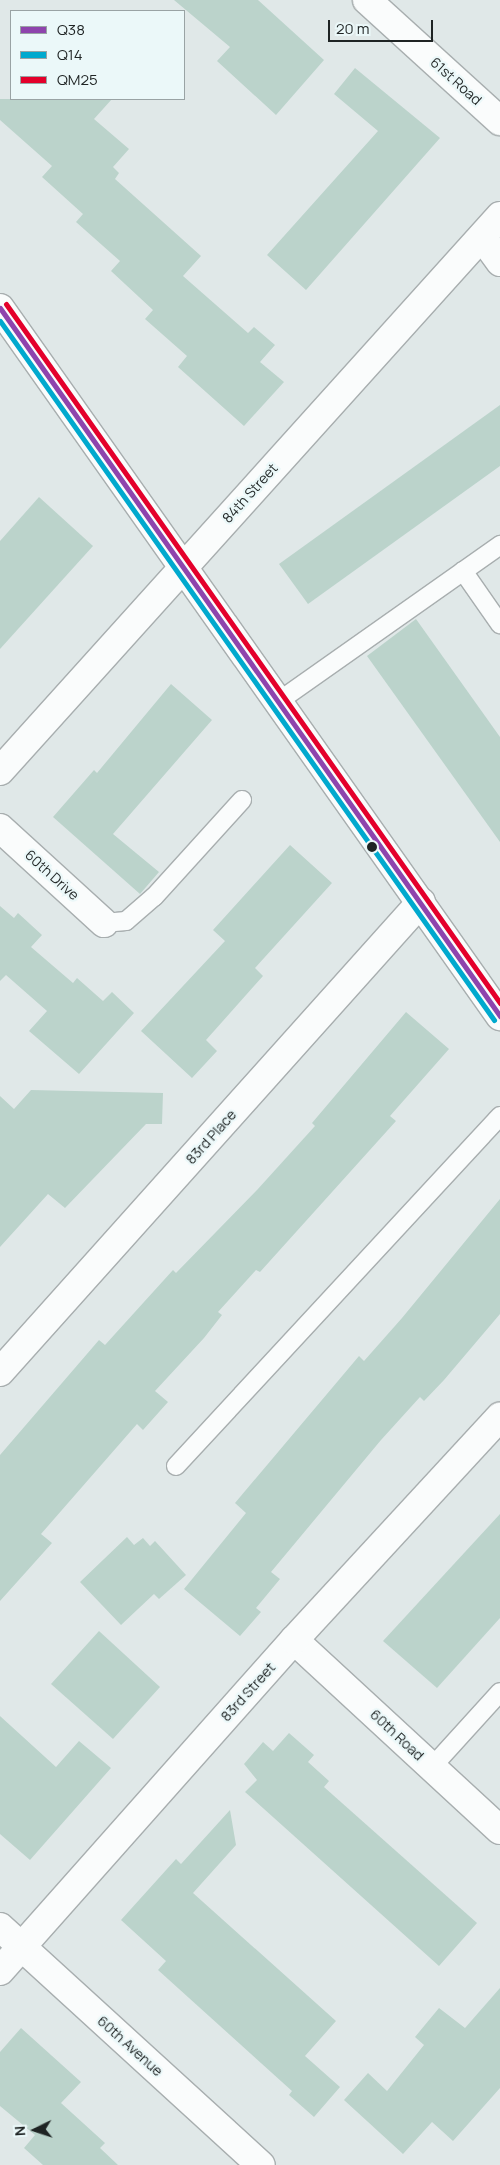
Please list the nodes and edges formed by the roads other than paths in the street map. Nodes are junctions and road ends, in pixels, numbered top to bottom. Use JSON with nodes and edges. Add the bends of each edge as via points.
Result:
{"nodes":[{"id":1,"x":367,"y":0,"type":"edge"},
{"id":2,"x":500,"y":122,"type":"edge"},
{"id":3,"x":500,"y":216,"type":"edge"},
{"id":4,"x":482,"y":237,"type":"junction"},
{"id":5,"x":500,"y":262,"type":"edge"},
{"id":6,"x":0,"y":308,"type":"edge"},
{"id":7,"x":500,"y":545,"type":"edge"},
{"id":8,"x":185,"y":565,"type":"junction"},
{"id":9,"x":463,"y":571,"type":"junction"},
{"id":10,"x":500,"y":624,"type":"edge"},
{"id":11,"x":279,"y":701,"type":"junction"},
{"id":12,"x":0,"y":771,"type":"edge"},
{"id":13,"x":242,"y":800,"type":"dead end"},
{"id":14,"x":0,"y":828,"type":"edge"},
{"id":15,"x":421,"y":902,"type":"junction"},
{"id":16,"x":104,"y":923,"type":"joint"},
{"id":17,"x":500,"y":1016,"type":"edge"},
{"id":18,"x":500,"y":1116,"type":"edge"},
{"id":19,"x":0,"y":1372,"type":"edge"},
{"id":20,"x":500,"y":1417,"type":"edge"},
{"id":21,"x":176,"y":1466,"type":"dead end"},
{"id":22,"x":294,"y":1640,"type":"junction"},
{"id":23,"x":500,"y":1692,"type":"edge"},
{"id":24,"x":432,"y":1767,"type":"junction"},
{"id":25,"x":500,"y":1830,"type":"edge"},
{"id":26,"x":0,"y":1927,"type":"edge"},
{"id":27,"x":22,"y":1947,"type":"junction"},
{"id":28,"x":0,"y":1972,"type":"edge"},
{"id":29,"x":261,"y":2165,"type":"edge"}],
"edges":[{"from":1,"to":2,"type":"street","name":"61st Road"},
{"from":3,"to":4,"type":"street","name":"84th Street"},
{"from":4,"to":5,"type":"street"},
{"from":4,"to":8,"type":"street","name":"84th Street"},
{"from":6,"to":8,"type":"street"},
{"from":7,"to":9,"type":"lane"},
{"from":8,"to":11,"type":"street"},
{"from":8,"to":12,"type":"street","name":"84th Street"},
{"from":9,"to":10,"type":"lane"},
{"from":9,"to":11,"type":"lane"},
{"from":11,"to":15,"type":"street"},
{"from":13,"to":16,"type":"lane","via":[[154,897],[126,921]]},
{"from":14,"to":16,"type":"street","name":"60th Drive"},
{"from":15,"to":17,"type":"street"},
{"from":15,"to":19,"type":"street","name":"83rd Place"},
{"from":18,"to":21,"type":"lane"},
{"from":20,"to":22,"type":"street","name":"83rd Street"},
{"from":22,"to":24,"type":"street","name":"60th Road"},
{"from":22,"to":27,"type":"street","name":"83rd Street"},
{"from":23,"to":24,"type":"lane"},
{"from":24,"to":25,"type":"street","name":"60th Road"},
{"from":26,"to":27,"type":"street","name":"60th Avenue"},
{"from":27,"to":28,"type":"street","name":"83rd Street"},
{"from":27,"to":29,"type":"street","name":"60th Avenue"}]}
